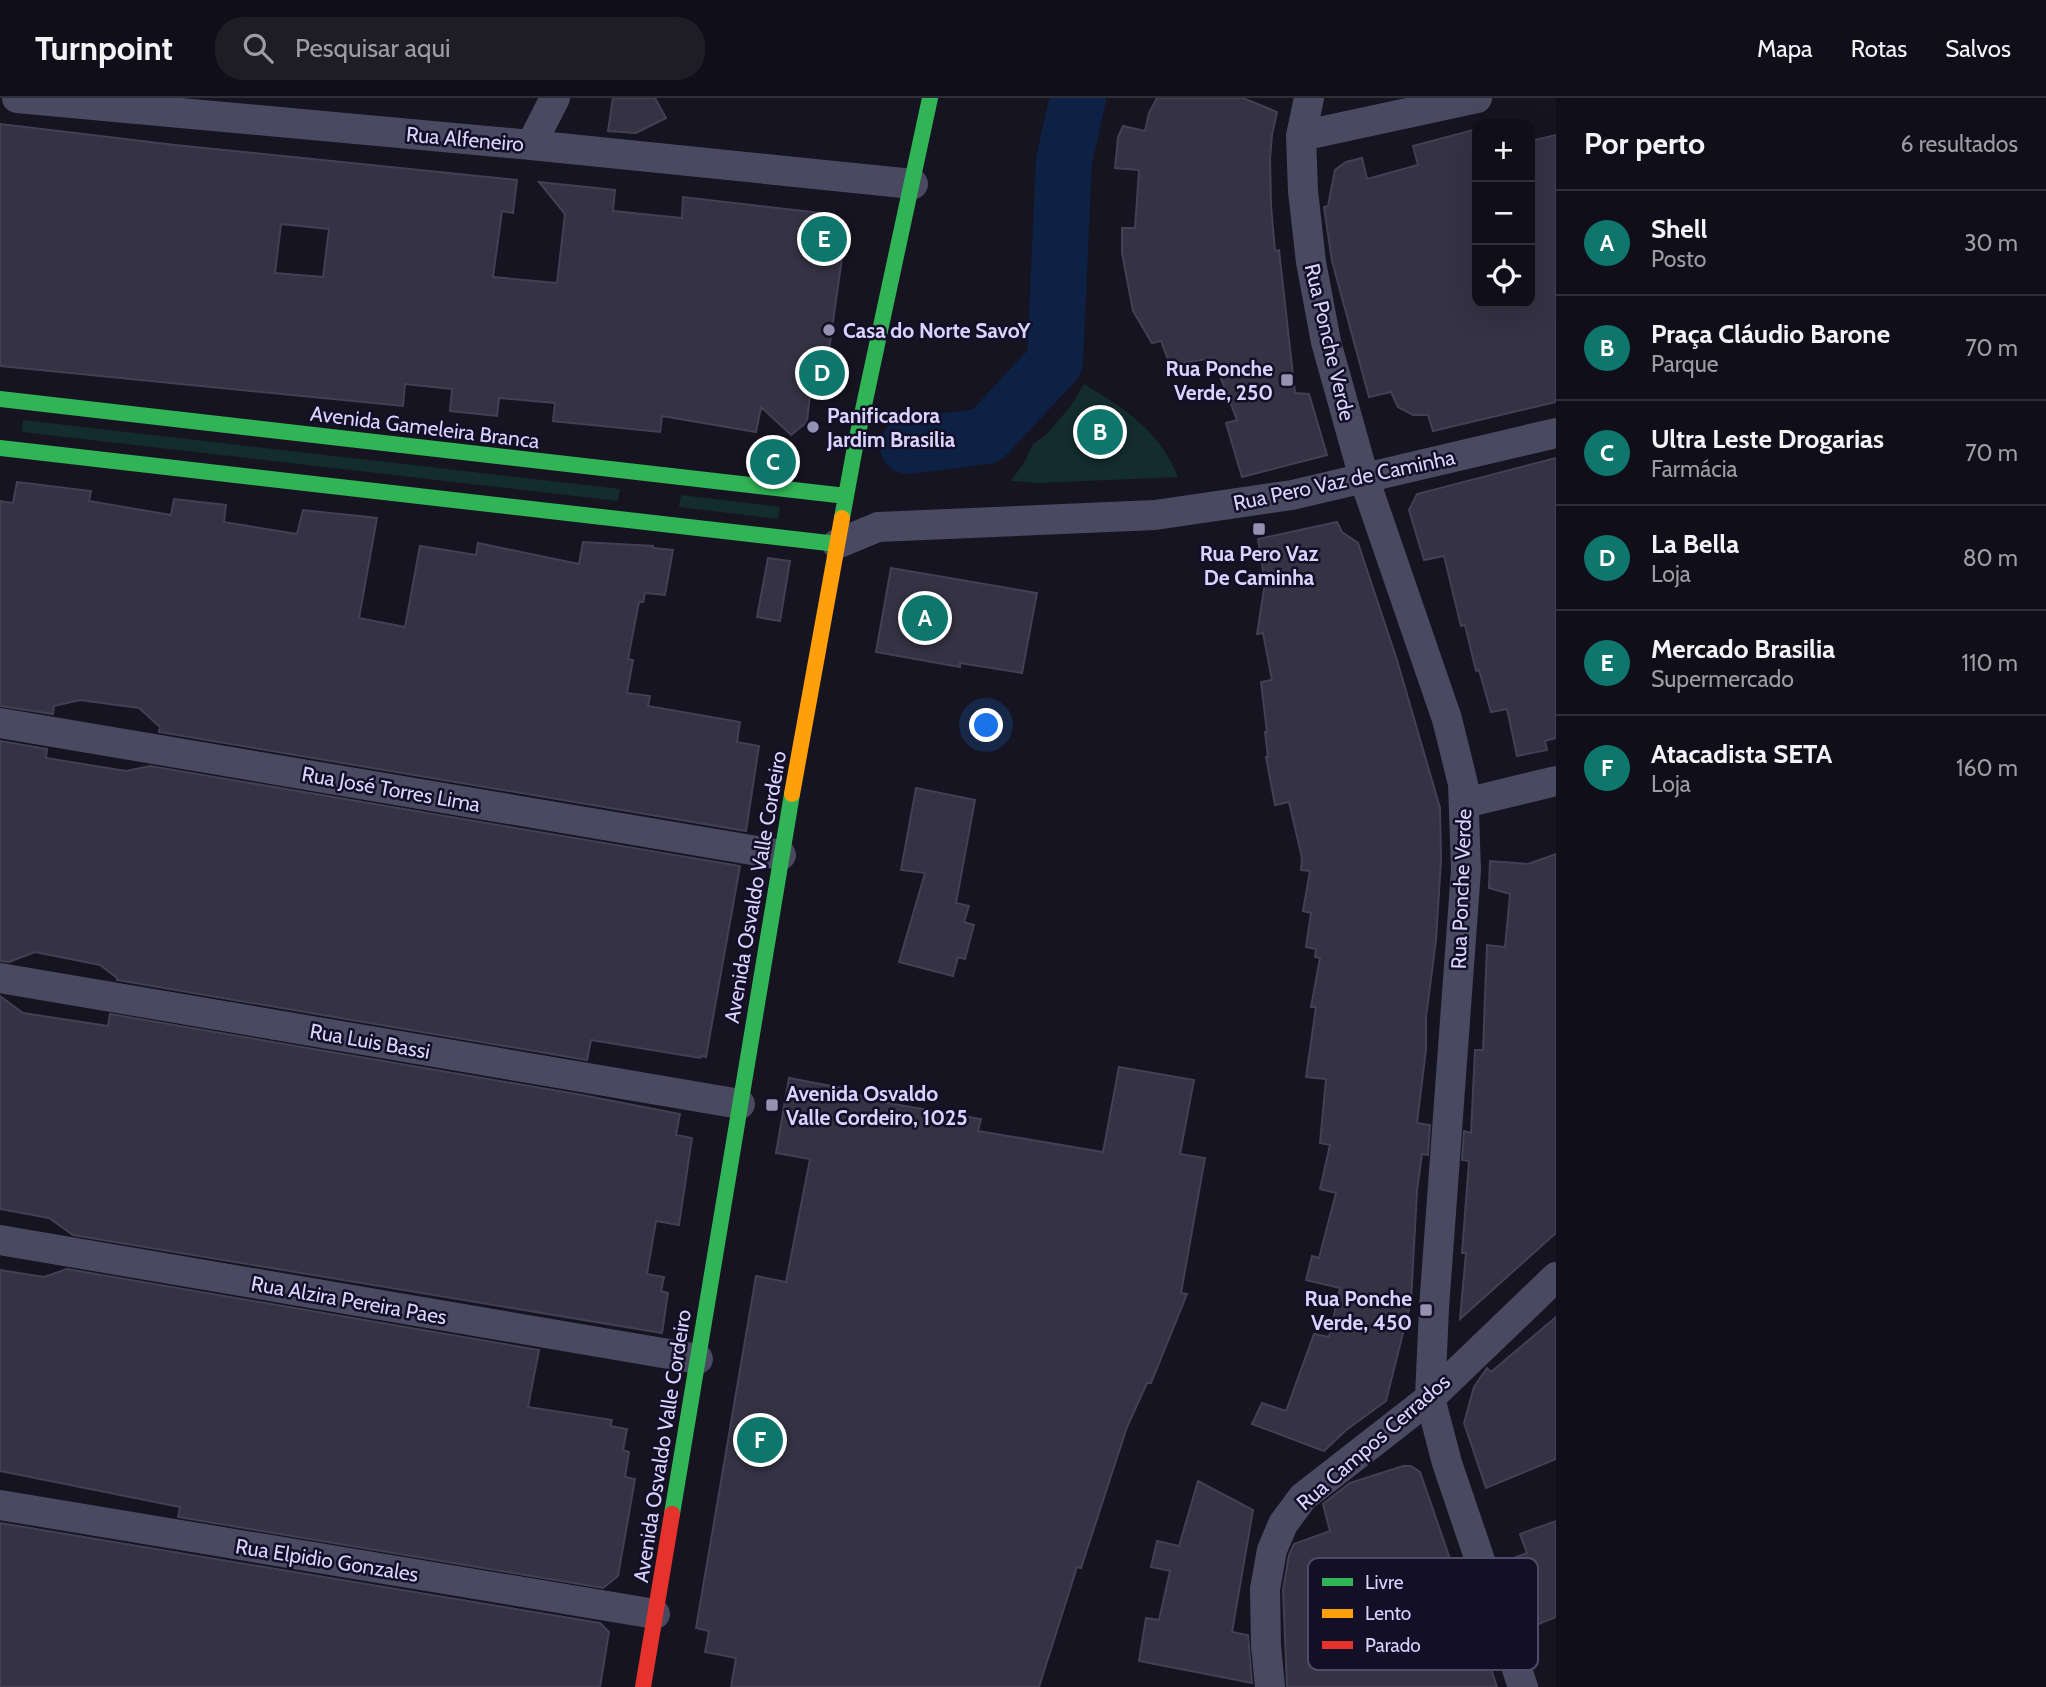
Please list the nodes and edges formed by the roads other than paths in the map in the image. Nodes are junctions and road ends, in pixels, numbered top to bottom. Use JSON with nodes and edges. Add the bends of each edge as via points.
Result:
{"nodes":[{"id":1,"x":17,"y":98,"type":"edge"},
{"id":2,"x":555,"y":98,"type":"edge"},
{"id":3,"x":930,"y":98,"type":"edge"},
{"id":4,"x":1309,"y":98,"type":"edge"},
{"id":5,"x":1477,"y":98,"type":"edge"},
{"id":6,"x":1301,"y":136,"type":"junction"},
{"id":7,"x":531,"y":145,"type":"junction"},
{"id":8,"x":913,"y":184,"type":"junction"},
{"id":9,"x":0,"y":399,"type":"edge"},
{"id":10,"x":1556,"y":433,"type":"edge"},
{"id":11,"x":0,"y":448,"type":"edge"},
{"id":12,"x":1364,"y":478,"type":"junction"},
{"id":13,"x":846,"y":496,"type":"junction"},
{"id":14,"x":878,"y":527,"type":"junction"},
{"id":15,"x":837,"y":544,"type":"junction"},
{"id":16,"x":0,"y":723,"type":"edge"},
{"id":17,"x":1556,"y":781,"type":"edge"},
{"id":18,"x":1465,"y":803,"type":"junction"},
{"id":19,"x":781,"y":855,"type":"junction"},
{"id":20,"x":0,"y":978,"type":"edge"},
{"id":21,"x":740,"y":1104,"type":"junction"},
{"id":22,"x":0,"y":1240,"type":"edge"},
{"id":23,"x":1556,"y":1276,"type":"edge"},
{"id":24,"x":698,"y":1359,"type":"junction"},
{"id":25,"x":1430,"y":1398,"type":"junction"},
{"id":26,"x":0,"y":1506,"type":"edge"},
{"id":27,"x":1479,"y":1558,"type":"edge"},
{"id":28,"x":655,"y":1614,"type":"junction"},
{"id":29,"x":1517,"y":1670,"type":"edge"},
{"id":30,"x":643,"y":1687,"type":"edge"},
{"id":31,"x":1270,"y":1687,"type":"edge"},
{"id":32,"x":1523,"y":1687,"type":"edge"}],
"edges":[{"from":1,"to":7,"type":"street","name":"Rua Alfeneiro"},
{"from":2,"to":7,"type":"street"},
{"from":3,"to":8,"type":"main road","name":"Avenida Osvaldo Valle Cordeiro"},
{"from":4,"to":6,"type":"street","name":"Rua Ponche Verde"},
{"from":5,"to":6,"type":"street"},
{"from":6,"to":12,"type":"street","name":"Rua Ponche Verde","via":[[1311,262],[1326,342]]},
{"from":7,"to":8,"type":"street","name":"Rua Alfeneiro"},
{"from":8,"to":13,"type":"main road","name":"Avenida Osvaldo Valle Cordeiro"},
{"from":9,"to":13,"type":"main road","name":"Avenida Gameleira Branca","via":[[662,481]]},
{"from":10,"to":12,"type":"street","name":"Rua Pero Vaz de Caminha"},
{"from":11,"to":15,"type":"main road","via":[[656,517]]},
{"from":12,"to":14,"type":"street","name":"Rua Pero Vaz de Caminha","via":[[1292,495],[1155,515]]},
{"from":12,"to":18,"type":"street","name":"Rua Ponche Verde","via":[[1447,719]]},
{"from":13,"to":14,"type":"street"},
{"from":13,"to":15,"type":"main road","name":"Avenida Osvaldo Valle Cordeiro"},
{"from":14,"to":15,"type":"street","name":"Rua Pero Vaz de Caminha"},
{"from":15,"to":19,"type":"main road","name":"Avenida Osvaldo Valle Cordeiro"},
{"from":16,"to":19,"type":"street","name":"Rua José Torres Lima"},
{"from":17,"to":18,"type":"street"},
{"from":18,"to":25,"type":"street","name":"Rua Ponche Verde","via":[[1466,870]]},
{"from":19,"to":21,"type":"main road","name":"Avenida Osvaldo Valle Cordeiro"},
{"from":20,"to":21,"type":"street","name":"Rua Luis Bassi"},
{"from":21,"to":24,"type":"main road","name":"Avenida Osvaldo Valle Cordeiro"},
{"from":22,"to":24,"type":"street","name":"Rua Alzira Pereira Paes"},
{"from":23,"to":25,"type":"street","name":"Rua Campos Cerrados"},
{"from":24,"to":28,"type":"main road","name":"Avenida Osvaldo Valle Cordeiro"},
{"from":25,"to":27,"type":"street","name":"Rua Ponche Verde"},
{"from":25,"to":31,"type":"street","name":"Rua Campos Cerrados","via":[[1303,1497],[1283,1524],[1272,1550],[1265,1589]]},
{"from":26,"to":28,"type":"street","name":"Rua Elpidio Gonzales"},
{"from":28,"to":30,"type":"main road","name":"Avenida Osvaldo Valle Cordeiro"},
{"from":29,"to":32,"type":"street","name":"Rua Ponche Verde"}]}
